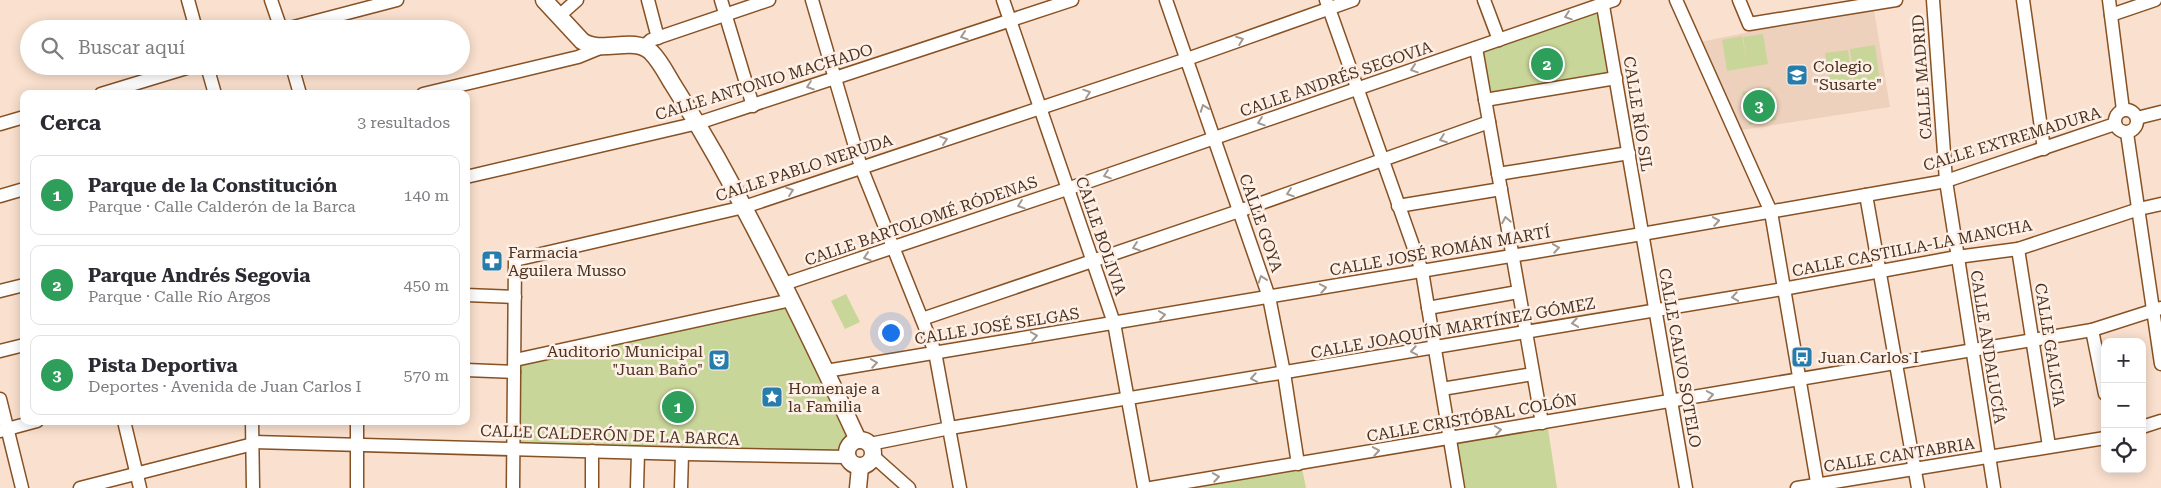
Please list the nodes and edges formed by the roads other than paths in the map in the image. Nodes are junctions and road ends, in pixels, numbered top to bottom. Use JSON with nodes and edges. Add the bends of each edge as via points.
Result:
{"nodes":[{"id":1,"x":188,"y":0,"type":"edge"},
{"id":2,"x":271,"y":0,"type":"edge"},
{"id":3,"x":397,"y":0,"type":"edge"},
{"id":4,"x":544,"y":0,"type":"edge"},
{"id":5,"x":577,"y":0,"type":"edge"},
{"id":6,"x":648,"y":0,"type":"edge"},
{"id":7,"x":721,"y":0,"type":"edge"},
{"id":8,"x":769,"y":0,"type":"edge"},
{"id":9,"x":812,"y":0,"type":"edge"},
{"id":10,"x":1004,"y":0,"type":"edge"},
{"id":11,"x":1072,"y":0,"type":"edge"},
{"id":12,"x":1166,"y":0,"type":"edge"},
{"id":13,"x":1353,"y":0,"type":"edge"},
{"id":14,"x":1484,"y":0,"type":"edge"},
{"id":15,"x":1676,"y":0,"type":"edge"},
{"id":16,"x":1740,"y":0,"type":"edge"},
{"id":17,"x":1896,"y":0,"type":"edge"},
{"id":18,"x":1933,"y":0,"type":"edge"},
{"id":19,"x":2023,"y":0,"type":"edge"},
{"id":20,"x":2109,"y":0,"type":"edge"},
{"id":21,"x":2154,"y":0,"type":"edge"},
{"id":22,"x":1606,"y":1,"type":"edge"},
{"id":23,"x":1328,"y":4,"type":"edge"},
{"id":24,"x":725,"y":15,"type":"junction"},
{"id":25,"x":2111,"y":15,"type":"junction"},
{"id":26,"x":559,"y":16,"type":"junction"},
{"id":27,"x":194,"y":20,"type":"edge"},
{"id":28,"x":278,"y":20,"type":"edge"},
{"id":29,"x":320,"y":20,"type":"edge"},
{"id":30,"x":1010,"y":21,"type":"junction"},
{"id":31,"x":658,"y":38,"type":"junction"},
{"id":32,"x":1498,"y":40,"type":"junction"},
{"id":33,"x":643,"y":47,"type":"junction"},
{"id":34,"x":600,"y":48,"type":"junction"},
{"id":35,"x":1476,"y":48,"type":"junction"},
{"id":36,"x":1186,"y":59,"type":"junction"},
{"id":37,"x":163,"y":75,"type":"edge"},
{"id":38,"x":210,"y":75,"type":"edge"},
{"id":39,"x":295,"y":75,"type":"edge"},
{"id":40,"x":835,"y":78,"type":"junction"},
{"id":41,"x":1616,"y":78,"type":"junction"},
{"id":42,"x":1356,"y":88,"type":"junction"},
{"id":43,"x":114,"y":90,"type":"edge"},
{"id":44,"x":214,"y":90,"type":"edge"},
{"id":45,"x":299,"y":90,"type":"edge"},
{"id":46,"x":440,"y":90,"type":"edge"},
{"id":47,"x":1485,"y":100,"type":"junction"},
{"id":48,"x":754,"y":106,"type":"junction"},
{"id":49,"x":1041,"y":108,"type":"junction"},
{"id":50,"x":2123,"y":110,"type":"junction"},
{"id":51,"x":2161,"y":112,"type":"edge"},
{"id":52,"x":20,"y":118,"type":"edge"},
{"id":53,"x":2137,"y":118,"type":"junction"},
{"id":54,"x":1489,"y":122,"type":"junction"},
{"id":55,"x":698,"y":123,"type":"junction"},
{"id":56,"x":0,"y":124,"type":"edge"},
{"id":57,"x":2115,"y":124,"type":"junction"},
{"id":58,"x":2126,"y":132,"type":"junction"},
{"id":59,"x":1215,"y":138,"type":"junction"},
{"id":60,"x":2044,"y":149,"type":"junction"},
{"id":61,"x":1628,"y":153,"type":"junction"},
{"id":62,"x":1382,"y":161,"type":"junction"},
{"id":63,"x":861,"y":166,"type":"junction"},
{"id":64,"x":1498,"y":174,"type":"junction"},
{"id":65,"x":470,"y":176,"type":"edge"},
{"id":66,"x":1946,"y":181,"type":"junction"},
{"id":67,"x":1067,"y":189,"type":"junction"},
{"id":68,"x":1501,"y":189,"type":"junction"},
{"id":69,"x":20,"y":190,"type":"edge"},
{"id":70,"x":1866,"y":195,"type":"junction"},
{"id":71,"x":0,"y":196,"type":"edge"},
{"id":72,"x":2161,"y":204,"type":"edge"},
{"id":73,"x":1398,"y":206,"type":"junction"},
{"id":74,"x":744,"y":207,"type":"junction"},
{"id":75,"x":2139,"y":209,"type":"junction"},
{"id":76,"x":1240,"y":211,"type":"junction"},
{"id":77,"x":1771,"y":212,"type":"junction"},
{"id":78,"x":1642,"y":234,"type":"junction"},
{"id":79,"x":892,"y":248,"type":"junction"},
{"id":80,"x":2018,"y":248,"type":"junction"},
{"id":81,"x":1512,"y":255,"type":"junction"},
{"id":82,"x":1957,"y":257,"type":"junction"},
{"id":83,"x":1094,"y":262,"type":"junction"},
{"id":84,"x":1422,"y":271,"type":"junction"},
{"id":85,"x":1880,"y":271,"type":"junction"},
{"id":86,"x":784,"y":284,"type":"junction"},
{"id":87,"x":20,"y":286,"type":"edge"},
{"id":88,"x":1783,"y":289,"type":"junction"},
{"id":89,"x":0,"y":291,"type":"edge"},
{"id":90,"x":1518,"y":292,"type":"junction"},
{"id":91,"x":470,"y":295,"type":"edge"},
{"id":92,"x":515,"y":297,"type":"junction"},
{"id":93,"x":1269,"y":297,"type":"junction"},
{"id":94,"x":791,"y":300,"type":"junction"},
{"id":95,"x":1428,"y":308,"type":"junction"},
{"id":96,"x":2158,"y":309,"type":"edge"},
{"id":97,"x":1656,"y":310,"type":"junction"},
{"id":98,"x":922,"y":319,"type":"junction"},
{"id":99,"x":1114,"y":323,"type":"junction"},
{"id":100,"x":2092,"y":330,"type":"junction"},
{"id":101,"x":1525,"y":332,"type":"junction"},
{"id":102,"x":2032,"y":338,"type":"junction"},
{"id":103,"x":20,"y":346,"type":"edge"},
{"id":104,"x":1435,"y":347,"type":"junction"},
{"id":105,"x":0,"y":350,"type":"edge"},
{"id":106,"x":1971,"y":350,"type":"junction"},
{"id":107,"x":935,"y":352,"type":"junction"},
{"id":108,"x":1895,"y":362,"type":"junction"},
{"id":109,"x":2161,"y":364,"type":"edge"},
{"id":110,"x":514,"y":366,"type":"junction"},
{"id":111,"x":470,"y":370,"type":"edge"},
{"id":112,"x":826,"y":370,"type":"junction"},
{"id":113,"x":1284,"y":373,"type":"junction"},
{"id":114,"x":1533,"y":374,"type":"junction"},
{"id":115,"x":1798,"y":379,"type":"junction"},
{"id":116,"x":2103,"y":383,"type":"edge"},
{"id":117,"x":1442,"y":389,"type":"junction"},
{"id":118,"x":0,"y":399,"type":"edge"},
{"id":119,"x":1128,"y":399,"type":"junction"},
{"id":120,"x":1672,"y":401,"type":"junction"},
{"id":121,"x":2161,"y":421,"type":"edge"},
{"id":122,"x":1542,"y":423,"type":"junction"},
{"id":123,"x":22,"y":425,"type":"edge"},
{"id":124,"x":125,"y":425,"type":"edge"},
{"id":125,"x":252,"y":425,"type":"edge"},
{"id":126,"x":357,"y":425,"type":"edge"},
{"id":127,"x":2146,"y":426,"type":"edge"},
{"id":128,"x":950,"y":428,"type":"junction"},
{"id":129,"x":4,"y":430,"type":"edge"},
{"id":130,"x":1450,"y":438,"type":"junction"},
{"id":131,"x":2101,"y":439,"type":"edge"},
{"id":132,"x":253,"y":443,"type":"junction"},
{"id":133,"x":357,"y":443,"type":"junction"},
{"id":134,"x":2049,"y":446,"type":"junction"},
{"id":135,"x":514,"y":448,"type":"junction"},
{"id":136,"x":592,"y":451,"type":"junction"},
{"id":137,"x":638,"y":453,"type":"junction"},
{"id":138,"x":862,"y":453,"type":"junction"},
{"id":139,"x":682,"y":454,"type":"junction"},
{"id":140,"x":1988,"y":456,"type":"junction"},
{"id":141,"x":1298,"y":464,"type":"junction"},
{"id":142,"x":1914,"y":468,"type":"junction"},
{"id":143,"x":136,"y":474,"type":"junction"},
{"id":144,"x":1817,"y":486,"type":"edge"},
{"id":145,"x":22,"y":488,"type":"edge"},
{"id":146,"x":80,"y":488,"type":"edge"},
{"id":147,"x":140,"y":488,"type":"edge"},
{"id":148,"x":253,"y":488,"type":"edge"},
{"id":149,"x":357,"y":488,"type":"edge"},
{"id":150,"x":512,"y":488,"type":"edge"},
{"id":151,"x":592,"y":488,"type":"edge"},
{"id":152,"x":637,"y":488,"type":"edge"},
{"id":153,"x":681,"y":488,"type":"edge"},
{"id":154,"x":858,"y":488,"type":"edge"},
{"id":155,"x":909,"y":488,"type":"edge"},
{"id":156,"x":960,"y":488,"type":"edge"},
{"id":157,"x":1144,"y":488,"type":"edge"},
{"id":158,"x":1150,"y":488,"type":"edge"},
{"id":159,"x":1458,"y":488,"type":"edge"},
{"id":160,"x":1686,"y":488,"type":"edge"},
{"id":161,"x":1797,"y":488,"type":"edge"},
{"id":162,"x":1918,"y":488,"type":"edge"},
{"id":163,"x":1994,"y":488,"type":"edge"}],
"edges":[{"from":1,"to":27,"type":"street"},
{"from":2,"to":28,"type":"street"},
{"from":3,"to":29,"type":"street"},
{"from":4,"to":26,"type":"main road"},
{"from":5,"to":26,"type":"street"},
{"from":6,"to":31,"type":"street"},
{"from":7,"to":24,"type":"street"},
{"from":8,"to":24,"type":"street"},
{"from":9,"to":40,"type":"street"},
{"from":10,"to":30,"type":"street","name":"CALLE BOLIVIA"},
{"from":11,"to":30,"type":"street","name":"CALLE ANTONIO MACHADO"},
{"from":12,"to":36,"type":"street","name":"CALLE GOYA"},
{"from":13,"to":23,"type":"street","name":"CALLE PABLO NERUDA"},
{"from":14,"to":32,"type":"street"},
{"from":15,"to":77,"type":"street"},
{"from":16,"to":17,"type":"street","via":[[1749,24]]},
{"from":18,"to":66,"type":"street","name":"CALLE MADRID"},
{"from":19,"to":60,"type":"street"},
{"from":20,"to":25,"type":"street"},
{"from":21,"to":25,"type":"street"},
{"from":22,"to":32,"type":"street","name":"CALLE ANDRÉS SEGOVIA","one_way":true},
{"from":22,"to":41,"type":"street","name":"CALLE RÍO SIL"},
{"from":36,"to":23,"type":"street","name":"CALLE PABLO NERUDA","one_way":true},
{"from":23,"to":42,"type":"street"},
{"from":24,"to":31,"type":"street"},
{"from":24,"to":48,"type":"street"},
{"from":25,"to":50,"type":"street"},
{"from":26,"to":34,"type":"main road","via":[[582,41]]},
{"from":30,"to":40,"type":"street","name":"CALLE ANTONIO MACHADO","one_way":true},
{"from":30,"to":49,"type":"street","name":"CALLE BOLIVIA"},
{"from":31,"to":33,"type":"street"},
{"from":32,"to":35,"type":"street","name":"CALLE ANDRÉS SEGOVIA"},
{"from":33,"to":34,"type":"main road"},
{"from":33,"to":55,"type":"main road","via":[[659,62]]},
{"from":34,"to":46,"type":"street","via":[[578,57]]},
{"from":35,"to":42,"type":"street","name":"CALLE ANDRÉS SEGOVIA","one_way":true},
{"from":35,"to":47,"type":"street"},
{"from":49,"to":36,"type":"street","name":"CALLE PABLO NERUDA","one_way":true},
{"from":59,"to":36,"type":"street","name":"CALLE GOYA","one_way":true},
{"from":37,"to":43,"type":"street"},
{"from":38,"to":44,"type":"street"},
{"from":39,"to":45,"type":"street"},
{"from":40,"to":48,"type":"street","name":"CALLE ANTONIO MACHADO","one_way":true},
{"from":40,"to":63,"type":"street"},
{"from":41,"to":47,"type":"street"},
{"from":41,"to":61,"type":"street","name":"CALLE RÍO SIL"},
{"from":42,"to":59,"type":"street","name":"CALLE ANDRÉS SEGOVIA","one_way":true},
{"from":42,"to":62,"type":"street"},
{"from":47,"to":54,"type":"street"},
{"from":48,"to":55,"type":"street","name":"CALLE ANTONIO MACHADO"},
{"from":63,"to":49,"type":"street","name":"CALLE PABLO NERUDA","one_way":true},
{"from":49,"to":67,"type":"street","name":"CALLE BOLIVIA"},
{"from":50,"to":53,"type":"street","via":[[2130,110]]},
{"from":50,"to":57,"type":"street","via":[[2115,117]]},
{"from":51,"to":53,"type":"street"},
{"from":52,"to":56,"type":"street"},
{"from":53,"to":58,"type":"street","via":[[2135,128]]},
{"from":54,"to":62,"type":"street","one_way":true},
{"from":54,"to":64,"type":"street"},
{"from":55,"to":65,"type":"street","name":"CALLE ANTONIO MACHADO"},
{"from":55,"to":74,"type":"main road"},
{"from":57,"to":58,"type":"street"},
{"from":57,"to":60,"type":"street","name":"CALLE EXTREMADURA"},
{"from":58,"to":75,"type":"street"},
{"from":59,"to":67,"type":"street","name":"CALLE ANDRÉS SEGOVIA","one_way":true},
{"from":59,"to":76,"type":"street","name":"CALLE GOYA"},
{"from":60,"to":66,"type":"street","name":"CALLE EXTREMADURA"},
{"from":61,"to":64,"type":"street"},
{"from":61,"to":78,"type":"street","name":"CALLE RÍO SIL"},
{"from":62,"to":73,"type":"street"},
{"from":62,"to":76,"type":"street","one_way":true},
{"from":74,"to":63,"type":"street","name":"CALLE PABLO NERUDA","one_way":true},
{"from":63,"to":79,"type":"street"},
{"from":64,"to":68,"type":"street"},
{"from":66,"to":70,"type":"street","name":"CALLE EXTREMADURA"},
{"from":66,"to":82,"type":"street","name":"CALLE ANDALUCÍA"},
{"from":67,"to":79,"type":"street","name":"CALLE BARTOLOMÉ RÓDENAS","one_way":true},
{"from":67,"to":83,"type":"street","name":"CALLE BOLIVIA"},
{"from":68,"to":73,"type":"street"},
{"from":81,"to":68,"type":"street","one_way":true},
{"from":69,"to":71,"type":"street"},
{"from":70,"to":77,"type":"street","name":"CALLE EXTREMADURA"},
{"from":70,"to":85,"type":"street"},
{"from":72,"to":75,"type":"street","name":"CALLE CASTILLA-LA MANCHA"},
{"from":73,"to":84,"type":"street"},
{"from":74,"to":86,"type":"main road"},
{"from":74,"to":92,"type":"street","name":"CALLE PABLO NERUDA","via":[[515,260]]},
{"from":75,"to":80,"type":"street","name":"CALLE CASTILLA-LA MANCHA"},
{"from":75,"to":96,"type":"street"},
{"from":76,"to":83,"type":"street","one_way":true},
{"from":93,"to":76,"type":"street","name":"CALLE GOYA","one_way":true},
{"from":78,"to":77,"type":"street","name":"CALLE JOSÉ ROMÁN MARTÍ","one_way":true},
{"from":77,"to":88,"type":"street"},
{"from":81,"to":78,"type":"street","name":"CALLE JOSÉ ROMÁN MARTÍ","one_way":true},
{"from":78,"to":97,"type":"street","name":"CALLE CALVO SOTELO"},
{"from":79,"to":86,"type":"street","name":"CALLE BARTOLOMÉ RÓDENAS","one_way":true},
{"from":79,"to":98,"type":"street"},
{"from":80,"to":82,"type":"street","name":"CALLE CASTILLA-LA MANCHA"},
{"from":80,"to":102,"type":"street","name":"CALLE GALICIA"},
{"from":81,"to":84,"type":"street","name":"CALLE JOSÉ ROMÁN MARTÍ"},
{"from":81,"to":90,"type":"street"},
{"from":82,"to":85,"type":"street","name":"CALLE CASTILLA-LA MANCHA"},
{"from":82,"to":106,"type":"street","name":"CALLE ANDALUCÍA"},
{"from":83,"to":98,"type":"street"},
{"from":83,"to":99,"type":"street","name":"CALLE BOLIVIA"},
{"from":93,"to":84,"type":"street","name":"CALLE JOSÉ ROMÁN MARTÍ","one_way":true},
{"from":84,"to":95,"type":"street"},
{"from":85,"to":88,"type":"street","name":"CALLE CASTILLA-LA MANCHA"},
{"from":85,"to":108,"type":"street"},
{"from":86,"to":94,"type":"main road"},
{"from":87,"to":89,"type":"street"},
{"from":88,"to":97,"type":"street","name":"CALLE JOAQUÍN MARTÍNEZ GÓMEZ","one_way":true},
{"from":88,"to":115,"type":"street"},
{"from":90,"to":95,"type":"street"},
{"from":90,"to":101,"type":"street"},
{"from":91,"to":92,"type":"street"},
{"from":92,"to":110,"type":"street"},
{"from":99,"to":93,"type":"street","name":"CALLE JOSÉ ROMÁN MARTÍ","one_way":true},
{"from":93,"to":113,"type":"street","name":"CALLE GOYA"},
{"from":94,"to":110,"type":"street"},
{"from":94,"to":112,"type":"main road"},
{"from":95,"to":104,"type":"street"},
{"from":96,"to":100,"type":"street","name":"CALLE CRISTÓBAL COLÓN"},
{"from":96,"to":109,"type":"street"},
{"from":97,"to":101,"type":"street","name":"CALLE JOAQUÍN MARTÍNEZ GÓMEZ","one_way":true},
{"from":97,"to":120,"type":"street","name":"CALLE CALVO SOTELO"},
{"from":98,"to":107,"type":"street"},
{"from":107,"to":99,"type":"street","name":"CALLE JOSÉ SELGAS","one_way":true},
{"from":99,"to":119,"type":"street","name":"CALLE BOLIVIA"},
{"from":100,"to":102,"type":"street","name":"CALLE CRISTÓBAL COLÓN"},
{"from":100,"to":116,"type":"street"},
{"from":101,"to":104,"type":"street","name":"CALLE JOAQUÍN MARTÍNEZ GÓMEZ"},
{"from":101,"to":114,"type":"street"},
{"from":102,"to":106,"type":"street","name":"CALLE CRISTÓBAL COLÓN"},
{"from":102,"to":134,"type":"street","name":"CALLE GALICIA"},
{"from":103,"to":105,"type":"street"},
{"from":104,"to":113,"type":"street","name":"CALLE JOAQUÍN MARTÍNEZ GÓMEZ","one_way":true},
{"from":104,"to":117,"type":"street"},
{"from":106,"to":108,"type":"street","name":"CALLE CRISTÓBAL COLÓN"},
{"from":106,"to":140,"type":"street","name":"CALLE ANDALUCÍA"},
{"from":112,"to":107,"type":"street","name":"CALLE JOSÉ SELGAS","one_way":true},
{"from":107,"to":128,"type":"street"},
{"from":108,"to":115,"type":"street","name":"CALLE CRISTÓBAL COLÓN"},
{"from":108,"to":142,"type":"street"},
{"from":110,"to":111,"type":"street"},
{"from":110,"to":135,"type":"street"},
{"from":112,"to":138,"type":"main road"},
{"from":113,"to":119,"type":"street","name":"CALLE JOAQUÍN MARTÍNEZ GÓMEZ","one_way":true},
{"from":113,"to":141,"type":"street","name":"CALLE GOYA"},
{"from":114,"to":117,"type":"street"},
{"from":114,"to":122,"type":"street"},
{"from":120,"to":115,"type":"street","name":"CALLE CRISTÓBAL COLÓN","one_way":true},
{"from":115,"to":144,"type":"street"},
{"from":117,"to":130,"type":"street"},
{"from":118,"to":129,"type":"street"},
{"from":119,"to":128,"type":"street","name":"CALLE JOAQUÍN MARTÍNEZ GÓMEZ"},
{"from":119,"to":157,"type":"street","name":"CALLE BOLIVIA"},
{"from":120,"to":122,"type":"street","name":"CALLE CRISTÓBAL COLÓN"},
{"from":120,"to":160,"type":"street","name":"CALLE CALVO SOTELO"},
{"from":121,"to":127,"type":"street"},
{"from":130,"to":122,"type":"street","name":"CALLE CRISTÓBAL COLÓN","one_way":true},
{"from":123,"to":129,"type":"street"},
{"from":124,"to":143,"type":"street"},
{"from":125,"to":132,"type":"street"},
{"from":126,"to":133,"type":"street"},
{"from":128,"to":138,"type":"street","name":"CALLE CALDERÓN DE LA BARCA"},
{"from":128,"to":156,"type":"street"},
{"from":129,"to":145,"type":"street"},
{"from":141,"to":130,"type":"street","name":"CALLE CRISTÓBAL COLÓN","one_way":true},
{"from":130,"to":159,"type":"street"},
{"from":131,"to":134,"type":"street","name":"CALLE CANTABRIA"},
{"from":132,"to":133,"type":"street","name":"CALLE CALDERÓN DE LA BARCA"},
{"from":132,"to":143,"type":"street","name":"CALLE CALDERÓN DE LA BARCA"},
{"from":132,"to":148,"type":"street"},
{"from":133,"to":135,"type":"street","name":"CALLE CALDERÓN DE LA BARCA"},
{"from":133,"to":149,"type":"street"},
{"from":134,"to":140,"type":"street","name":"CALLE CANTABRIA"},
{"from":135,"to":136,"type":"street","name":"CALLE CALDERÓN DE LA BARCA"},
{"from":135,"to":150,"type":"street"},
{"from":136,"to":137,"type":"street","name":"CALLE CALDERÓN DE LA BARCA"},
{"from":136,"to":151,"type":"street"},
{"from":137,"to":139,"type":"street","name":"CALLE CALDERÓN DE LA BARCA"},
{"from":137,"to":152,"type":"street"},
{"from":138,"to":139,"type":"street","name":"CALLE CALDERÓN DE LA BARCA"},
{"from":138,"to":154,"type":"main road"},
{"from":138,"to":155,"type":"street"},
{"from":139,"to":153,"type":"street"},
{"from":140,"to":142,"type":"street","name":"CALLE CANTABRIA"},
{"from":140,"to":163,"type":"street","name":"CALLE ANDALUCÍA"},
{"from":158,"to":141,"type":"street","name":"CALLE CRISTÓBAL COLÓN","one_way":true},
{"from":142,"to":144,"type":"street","name":"CALLE CANTABRIA"},
{"from":142,"to":162,"type":"street"},
{"from":143,"to":146,"type":"street","name":"CALLE CALDERÓN DE LA BARCA"},
{"from":143,"to":147,"type":"street"},
{"from":144,"to":161,"type":"street","name":"CALLE CANTABRIA"}]}
